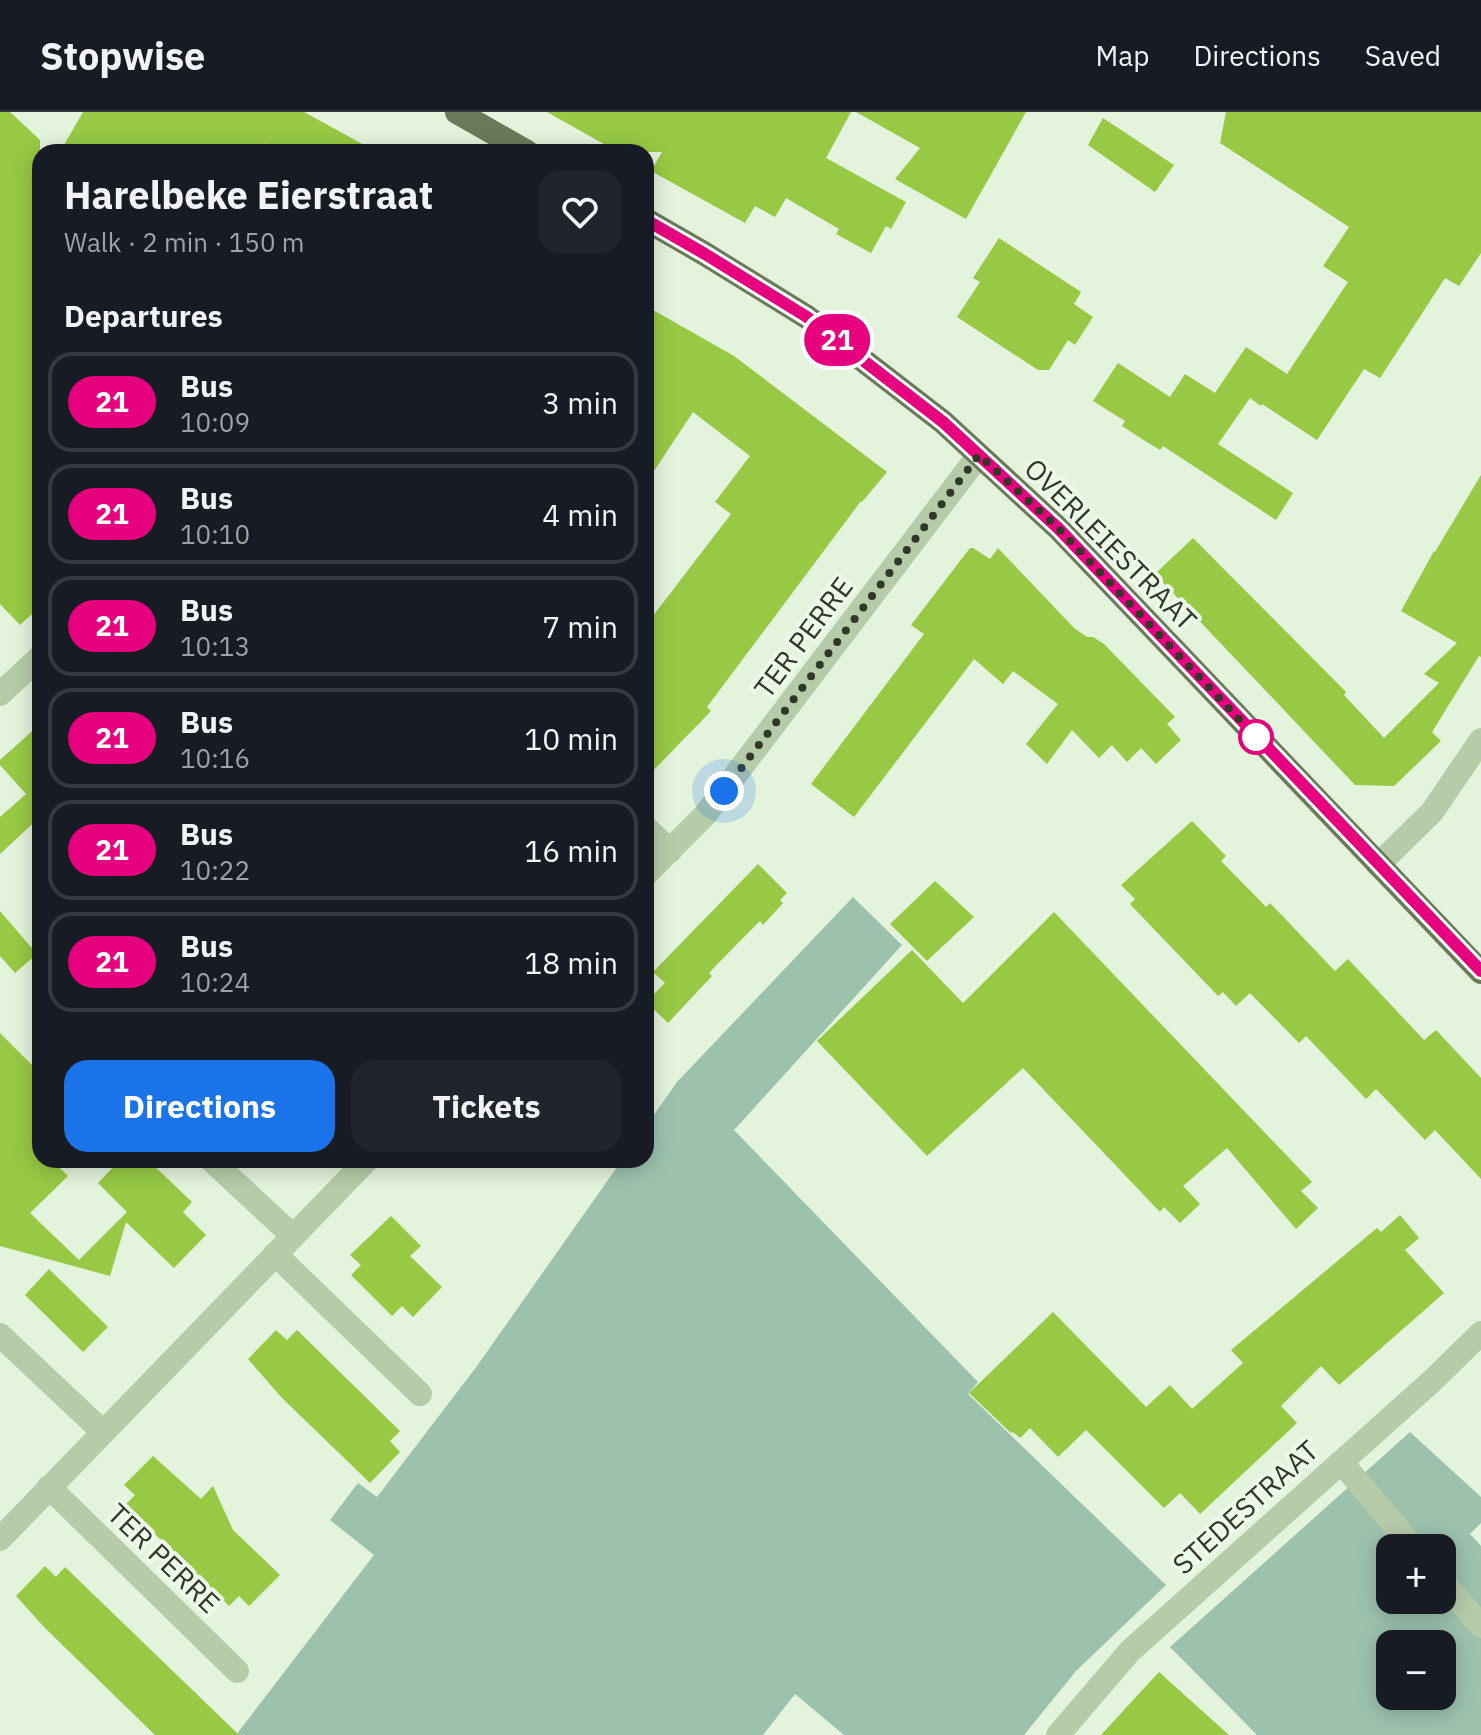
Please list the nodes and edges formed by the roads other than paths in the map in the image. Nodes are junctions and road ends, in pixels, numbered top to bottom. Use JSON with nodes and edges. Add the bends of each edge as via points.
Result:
{"nodes":[{"id":1,"x":457,"y":112,"type":"edge"},
{"id":2,"x":513,"y":144,"type":"edge"},
{"id":3,"x":654,"y":225,"type":"edge"},
{"id":4,"x":979,"y":455,"type":"junction"},
{"id":5,"x":32,"y":664,"type":"edge"},
{"id":6,"x":0,"y":694,"type":"edge"},
{"id":7,"x":1481,"y":740,"type":"edge"},
{"id":8,"x":654,"y":836,"type":"edge"},
{"id":9,"x":670,"y":851,"type":"junction"},
{"id":10,"x":1378,"y":865,"type":"junction"},
{"id":11,"x":654,"y":866,"type":"edge"},
{"id":12,"x":1481,"y":972,"type":"edge"},
{"id":13,"x":220,"y":1168,"type":"edge"},
{"id":14,"x":359,"y":1168,"type":"edge"},
{"id":15,"x":293,"y":1236,"type":"junction"},
{"id":16,"x":275,"y":1254,"type":"junction"},
{"id":17,"x":1481,"y":1333,"type":"edge"},
{"id":18,"x":0,"y":1335,"type":"edge"},
{"id":19,"x":420,"y":1394,"type":"dead end"},
{"id":20,"x":103,"y":1432,"type":"junction"},
{"id":21,"x":1341,"y":1462,"type":"junction"},
{"id":22,"x":49,"y":1487,"type":"junction"},
{"id":23,"x":1402,"y":1534,"type":"edge"},
{"id":24,"x":0,"y":1539,"type":"edge"},
{"id":25,"x":1456,"y":1597,"type":"edge"},
{"id":26,"x":1481,"y":1626,"type":"edge"},
{"id":27,"x":237,"y":1671,"type":"dead end"},
{"id":28,"x":1058,"y":1735,"type":"edge"}],
"edges":[{"from":1,"to":2,"type":"main road"},
{"from":3,"to":4,"type":"main road","name":"OVERLEIESTRAAT","via":[[807,317]]},
{"from":4,"to":9,"type":"street","name":"TER PERRE","via":[[705,815]]},
{"from":4,"to":10,"type":"main road","name":"OVERLEIESTRAAT","via":[[1059,529]]},
{"from":5,"to":6,"type":"street"},
{"from":7,"to":10,"type":"street","via":[[1432,812]]},
{"from":8,"to":9,"type":"street"},
{"from":9,"to":11,"type":"street","name":"TER PERRE"},
{"from":10,"to":12,"type":"main road","name":"OVERLEIESTRAAT"},
{"from":13,"to":15,"type":"street"},
{"from":14,"to":15,"type":"street"},
{"from":15,"to":16,"type":"street"},
{"from":16,"to":19,"type":"street"},
{"from":16,"to":20,"type":"street"},
{"from":17,"to":21,"type":"street","name":"STEDESTRAAT"},
{"from":18,"to":20,"type":"street"},
{"from":20,"to":22,"type":"street"},
{"from":21,"to":23,"type":"street"},
{"from":21,"to":28,"type":"street","name":"STEDESTRAAT","via":[[1130,1651]]},
{"from":22,"to":24,"type":"street"},
{"from":22,"to":27,"type":"street","name":"TER PERRE"},
{"from":25,"to":26,"type":"street"}]}
